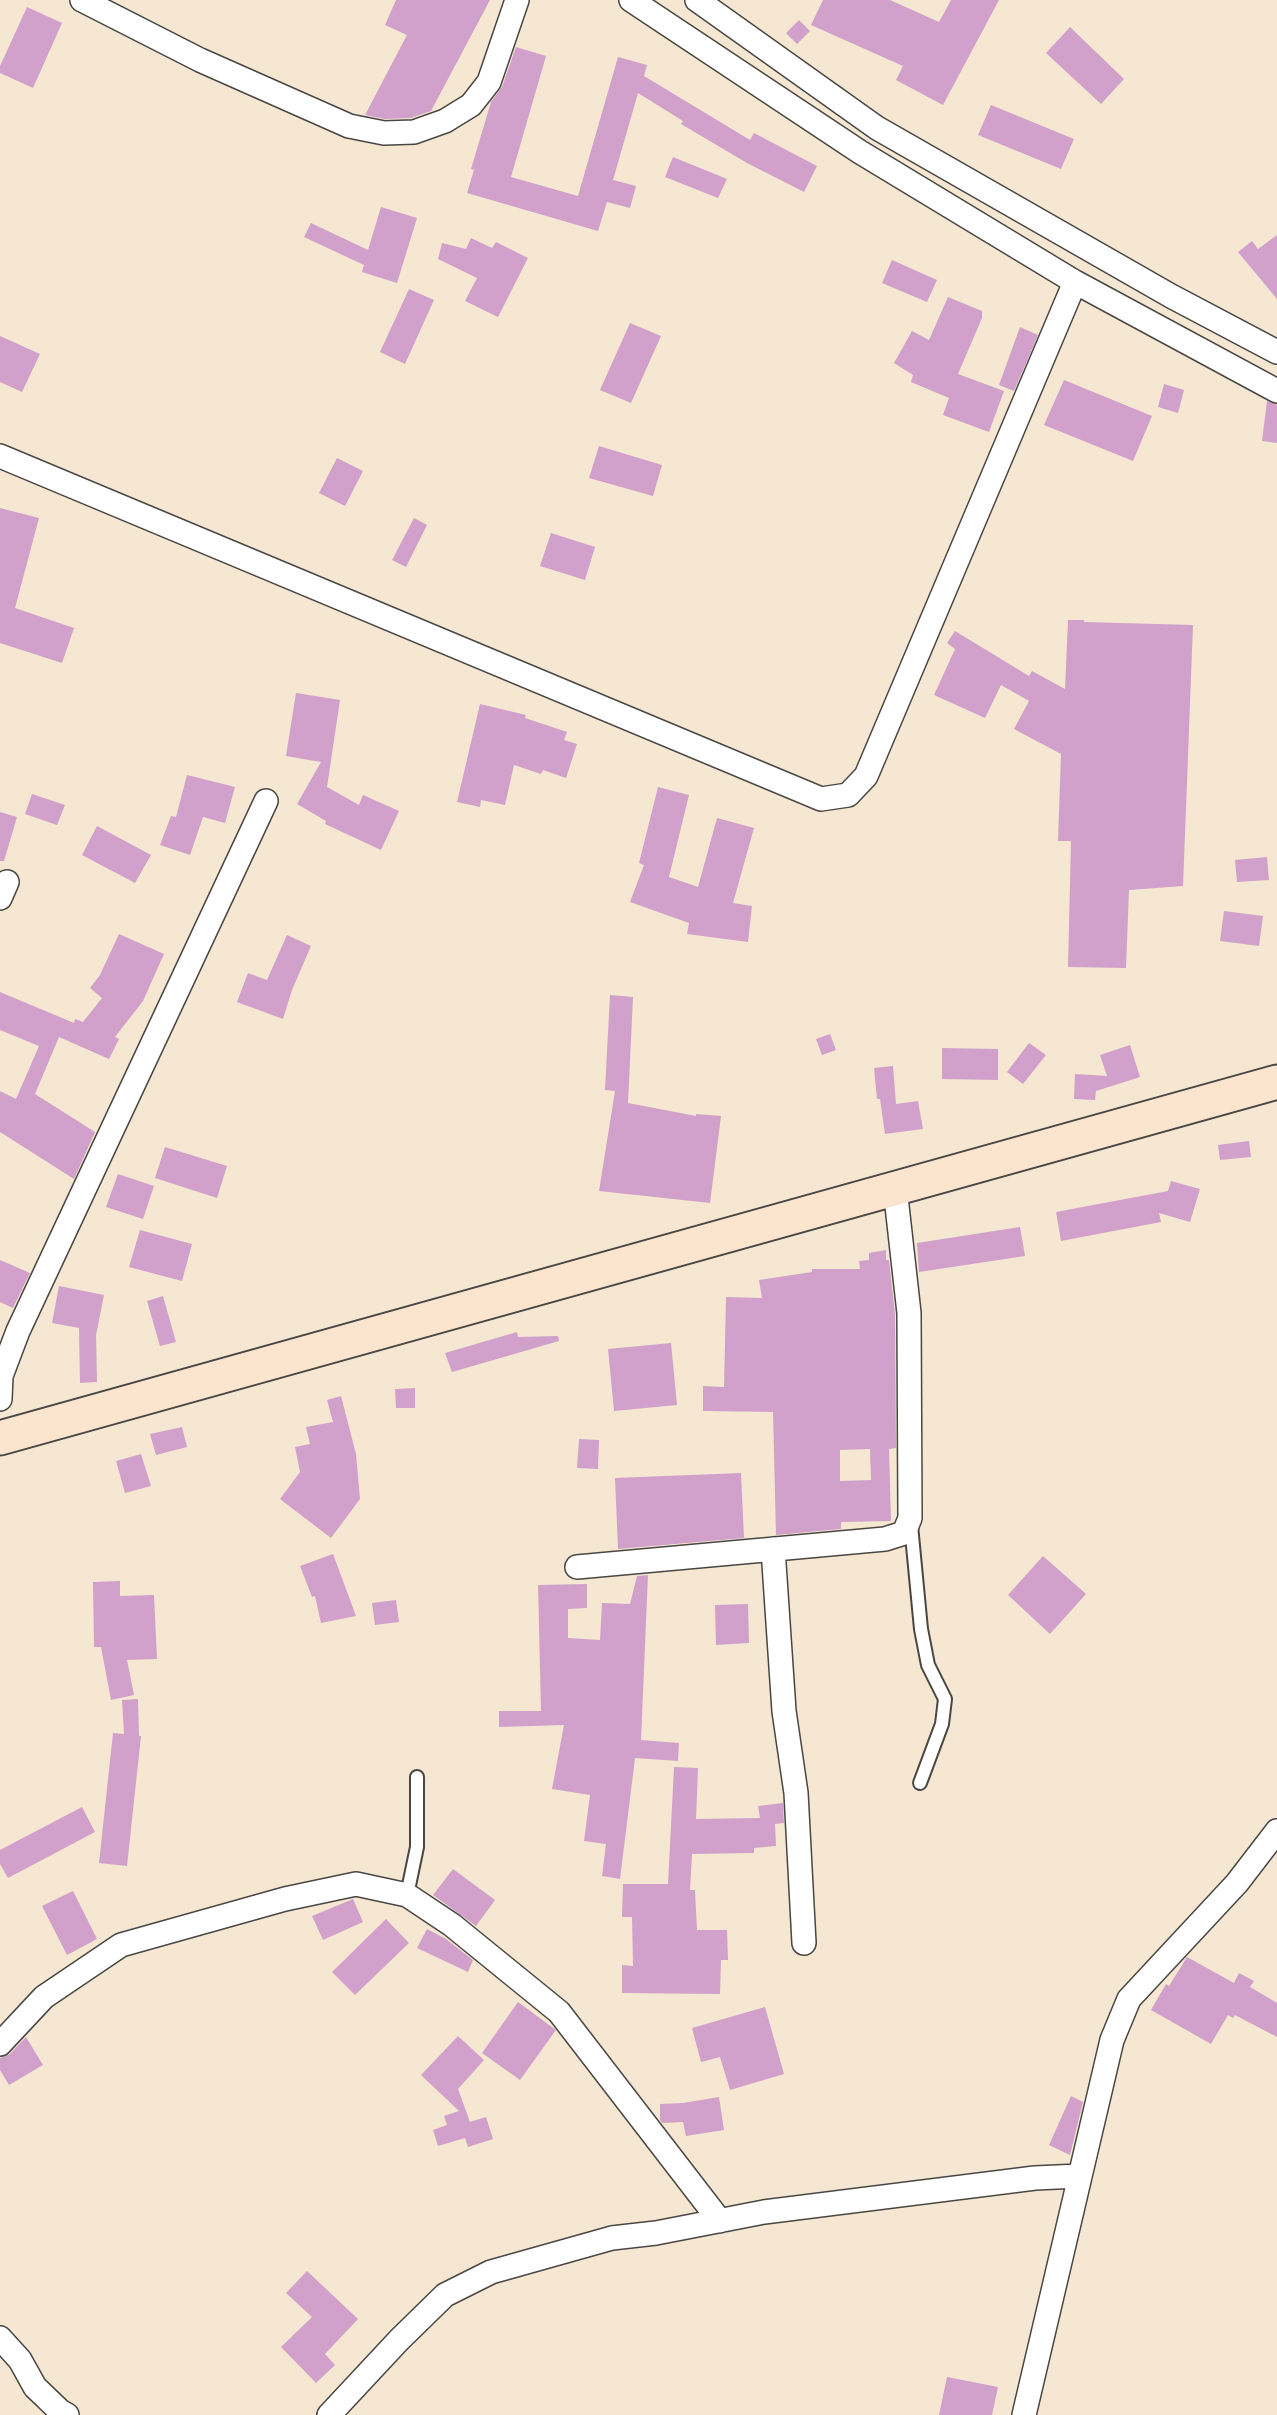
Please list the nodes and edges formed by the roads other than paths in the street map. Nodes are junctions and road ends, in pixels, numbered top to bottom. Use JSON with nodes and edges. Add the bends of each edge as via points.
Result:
{"nodes":[{"id":1,"x":82,"y":0,"type":"edge"},
{"id":2,"x":517,"y":0,"type":"edge"},
{"id":3,"x":631,"y":0,"type":"edge"},
{"id":4,"x":697,"y":0,"type":"edge"},
{"id":5,"x":877,"y":128,"type":"junction"},
{"id":6,"x":860,"y":152,"type":"junction"},
{"id":7,"x":1075,"y":282,"type":"junction"},
{"id":8,"x":1277,"y":352,"type":"edge"},
{"id":9,"x":1277,"y":391,"type":"edge"},
{"id":10,"x":0,"y":456,"type":"edge"},
{"id":11,"x":266,"y":800,"type":"dead end"},
{"id":12,"x":1277,"y":1082,"type":"edge"},
{"id":13,"x":895,"y":1188,"type":"junction"},
{"id":14,"x":0,"y":1399,"type":"edge"},
{"id":15,"x":0,"y":1438,"type":"edge"},
{"id":16,"x":910,"y":1518,"type":"junction"},
{"id":17,"x":773,"y":1549,"type":"junction"},
{"id":18,"x":577,"y":1567,"type":"dead end"},
{"id":19,"x":417,"y":1777,"type":"dead end"},
{"id":20,"x":920,"y":1783,"type":"dead end"},
{"id":21,"x":1277,"y":1831,"type":"edge"},
{"id":22,"x":407,"y":1895,"type":"junction"},
{"id":23,"x":804,"y":1943,"type":"dead end"},
{"id":24,"x":0,"y":2044,"type":"edge"},
{"id":25,"x":1079,"y":2176,"type":"junction"},
{"id":26,"x":720,"y":2221,"type":"junction"},
{"id":27,"x":0,"y":2338,"type":"edge"},
{"id":28,"x":67,"y":2415,"type":"edge"},
{"id":29,"x":329,"y":2415,"type":"edge"},
{"id":30,"x":1024,"y":2415,"type":"edge"}],
"edges":[{"from":1,"to":2,"type":"street","via":[[200,60],[349,126],[384,133],[414,132],[471,106],[489,82]]},
{"from":3,"to":6,"type":"street"},
{"from":4,"to":5,"type":"street"},
{"from":5,"to":6,"type":"street"},
{"from":5,"to":8,"type":"street"},
{"from":6,"to":7,"type":"street"},
{"from":7,"to":9,"type":"street"},
{"from":7,"to":10,"type":"street","via":[[866,776],[848,795],[821,799]]},
{"from":11,"to":14,"type":"street","via":[[18,1331],[1,1376]]},
{"from":12,"to":13,"type":"main road"},
{"from":13,"to":15,"type":"main road"},
{"from":13,"to":16,"type":"street","via":[[909,1313]]},
{"from":16,"to":17,"type":"street","via":[[904,1533],[885,1539]]},
{"from":16,"to":20,"type":"lane","via":[[921,1629],[928,1665],[945,1699],[942,1724]]},
{"from":17,"to":18,"type":"street"},
{"from":17,"to":23,"type":"street","via":[[784,1711],[796,1793]]},
{"from":19,"to":22,"type":"lane","via":[[417,1847]]},
{"from":21,"to":25,"type":"street","via":[[1237,1883],[1129,2000],[1112,2040]]},
{"from":22,"to":24,"type":"street","via":[[356,1884],[121,1945],[44,1997]]},
{"from":22,"to":26,"type":"street","via":[[452,1925],[559,2012]]},
{"from":25,"to":26,"type":"street"},
{"from":25,"to":30,"type":"street"},
{"from":26,"to":29,"type":"street","via":[[612,2238],[491,2272],[445,2295]]},
{"from":27,"to":28,"type":"street","via":[[35,2387]]}]}
